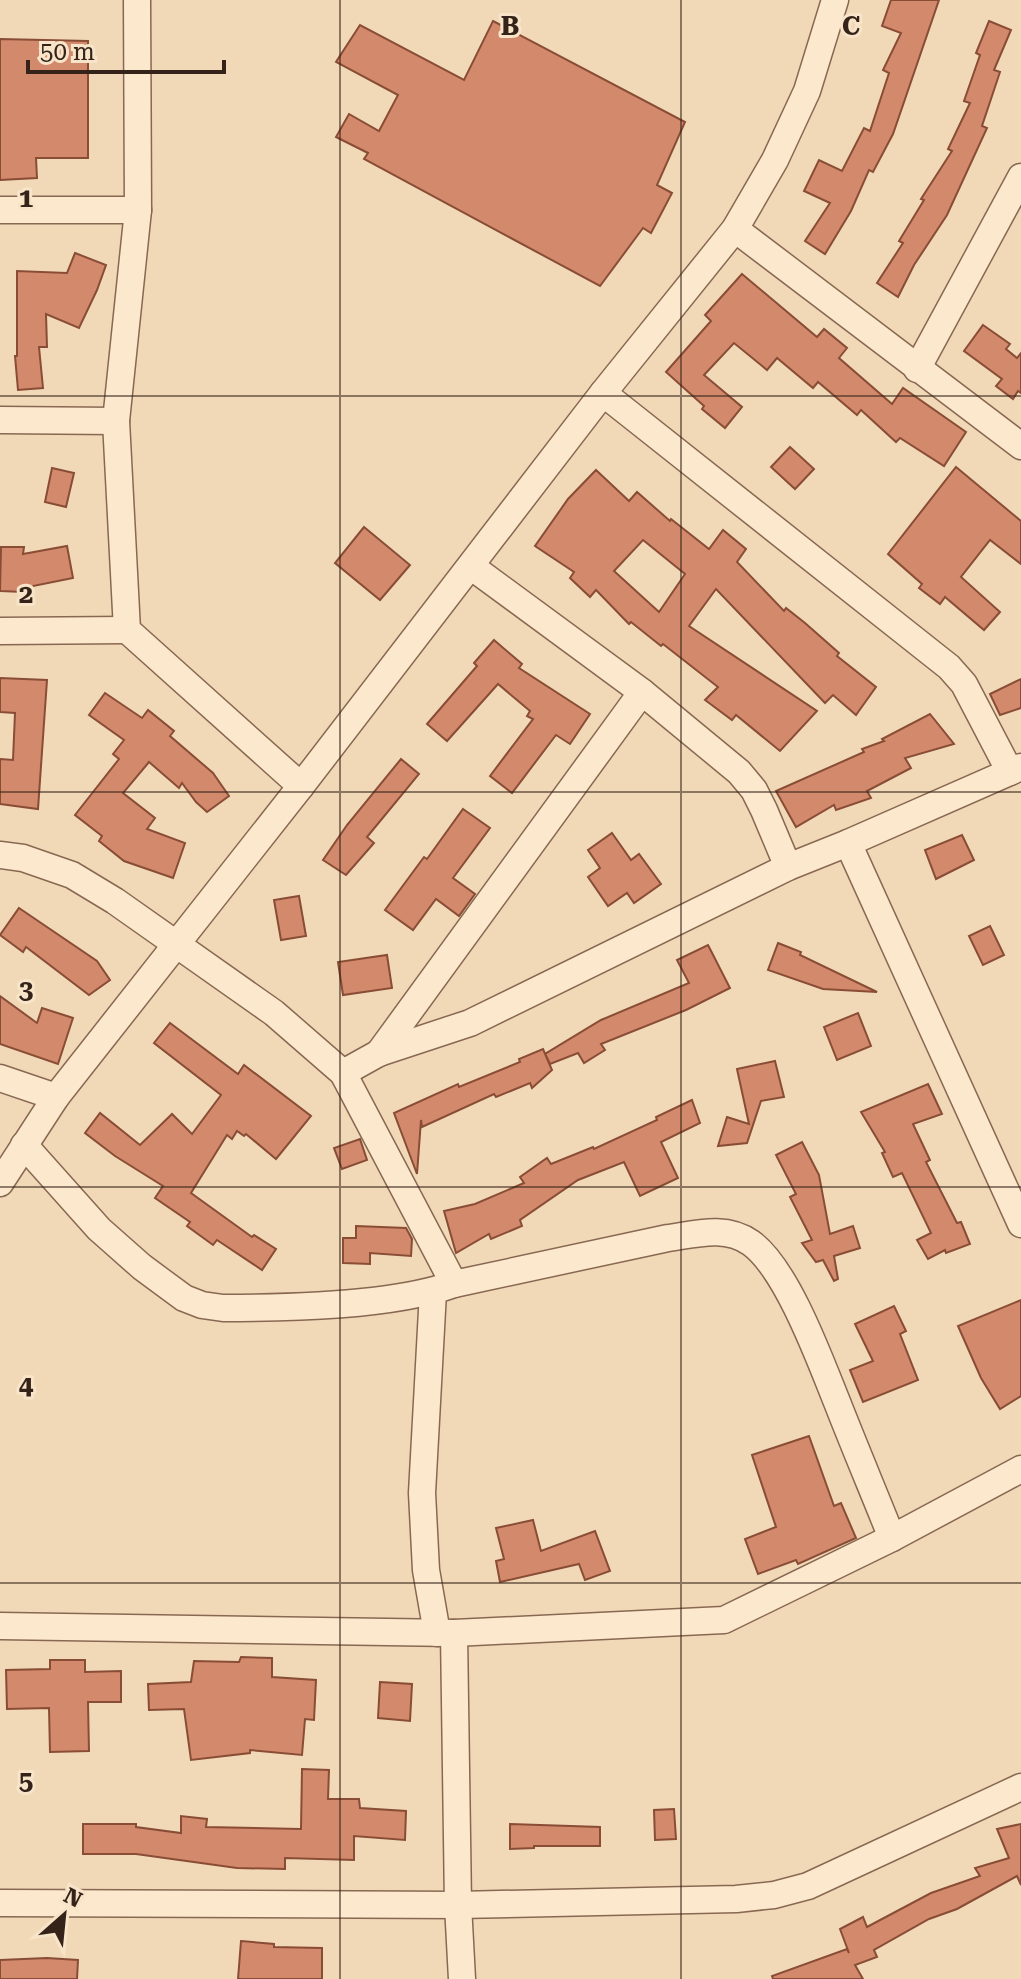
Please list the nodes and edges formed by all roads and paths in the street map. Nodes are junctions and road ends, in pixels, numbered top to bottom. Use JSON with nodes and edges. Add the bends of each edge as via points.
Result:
{"nodes":[{"id":1,"x":137,"y":0,"type":"edge"},
{"id":2,"x":835,"y":0,"type":"edge"},
{"id":3,"x":1021,"y":179,"type":"edge"},
{"id":4,"x":0,"y":210,"type":"edge"},
{"id":5,"x":138,"y":210,"type":"junction"},
{"id":6,"x":735,"y":229,"type":"junction"},
{"id":7,"x":917,"y":369,"type":"junction"},
{"id":8,"x":603,"y":393,"type":"junction"},
{"id":9,"x":0,"y":420,"type":"edge"},
{"id":10,"x":116,"y":421,"type":"junction"},
{"id":11,"x":1021,"y":446,"type":"edge"},
{"id":12,"x":472,"y":567,"type":"junction"},
{"id":13,"x":127,"y":630,"type":"junction"},
{"id":14,"x":0,"y":631,"type":"edge"},
{"id":15,"x":642,"y":692,"type":"junction"},
{"id":16,"x":1015,"y":769,"type":"edge"},
{"id":17,"x":301,"y":786,"type":"junction"},
{"id":18,"x":848,"y":843,"type":"junction"},
{"id":19,"x":0,"y":855,"type":"edge"},
{"id":20,"x":788,"y":867,"type":"junction"},
{"id":21,"x":176,"y":944,"type":"junction"},
{"id":22,"x":379,"y":1053,"type":"junction"},
{"id":23,"x":343,"y":1073,"type":"junction"},
{"id":24,"x":0,"y":1078,"type":"edge"},
{"id":25,"x":56,"y":1097,"type":"junction"},
{"id":26,"x":24,"y":1145,"type":"junction"},
{"id":27,"x":0,"y":1183,"type":"edge"},
{"id":28,"x":1021,"y":1224,"type":"edge"},
{"id":29,"x":443,"y":1288,"type":"junction"},
{"id":30,"x":1021,"y":1469,"type":"edge"},
{"id":31,"x":892,"y":1538,"type":"junction"},
{"id":32,"x":0,"y":1626,"type":"edge"},
{"id":33,"x":446,"y":1633,"type":"junction"},
{"id":34,"x":1021,"y":1787,"type":"edge"},
{"id":35,"x":0,"y":1903,"type":"edge"},
{"id":36,"x":458,"y":1905,"type":"junction"},
{"id":37,"x":462,"y":1979,"type":"edge"}],
"edges":[{"from":1,"to":5,"type":"street"},
{"from":2,"to":6,"type":"street","via":[[807,91]]},
{"from":3,"to":7,"type":"street"},
{"from":4,"to":5,"type":"street"},
{"from":5,"to":10,"type":"street"},
{"from":6,"to":7,"type":"street"},
{"from":6,"to":8,"type":"street"},
{"from":7,"to":11,"type":"street"},
{"from":8,"to":12,"type":"street"},
{"from":8,"to":16,"type":"street","via":[[949,667]]},
{"from":9,"to":10,"type":"street"},
{"from":10,"to":13,"type":"street"},
{"from":12,"to":15,"type":"street"},
{"from":12,"to":17,"type":"street"},
{"from":13,"to":14,"type":"street"},
{"from":13,"to":17,"type":"street"},
{"from":15,"to":20,"type":"street","via":[[739,772],[754,790]]},
{"from":15,"to":22,"type":"street"},
{"from":16,"to":18,"type":"street"},
{"from":17,"to":21,"type":"street"},
{"from":18,"to":20,"type":"street"},
{"from":18,"to":28,"type":"street"},
{"from":19,"to":21,"type":"street","via":[[72,875]]},
{"from":20,"to":22,"type":"street","via":[[470,1023]]},
{"from":21,"to":23,"type":"street","via":[[274,1013]]},
{"from":21,"to":25,"type":"street"},
{"from":22,"to":23,"type":"street"},
{"from":23,"to":29,"type":"street"},
{"from":24,"to":25,"type":"street"},
{"from":25,"to":26,"type":"street"},
{"from":26,"to":27,"type":"street"},
{"from":26,"to":29,"type":"street","via":[[99,1229],[165,1285],[202,1305],[302,1305]]},
{"from":29,"to":31,"type":"street","via":[[704,1233],[729,1232],[752,1243],[802,1318]]},
{"from":29,"to":33,"type":"street","via":[[422,1493],[426,1570]]},
{"from":30,"to":31,"type":"street"},
{"from":31,"to":33,"type":"street","via":[[724,1620]]},
{"from":32,"to":33,"type":"street"},
{"from":33,"to":36,"type":"street"},
{"from":34,"to":36,"type":"street","via":[[808,1886],[774,1895]]},
{"from":35,"to":36,"type":"street"},
{"from":36,"to":37,"type":"street"}]}
